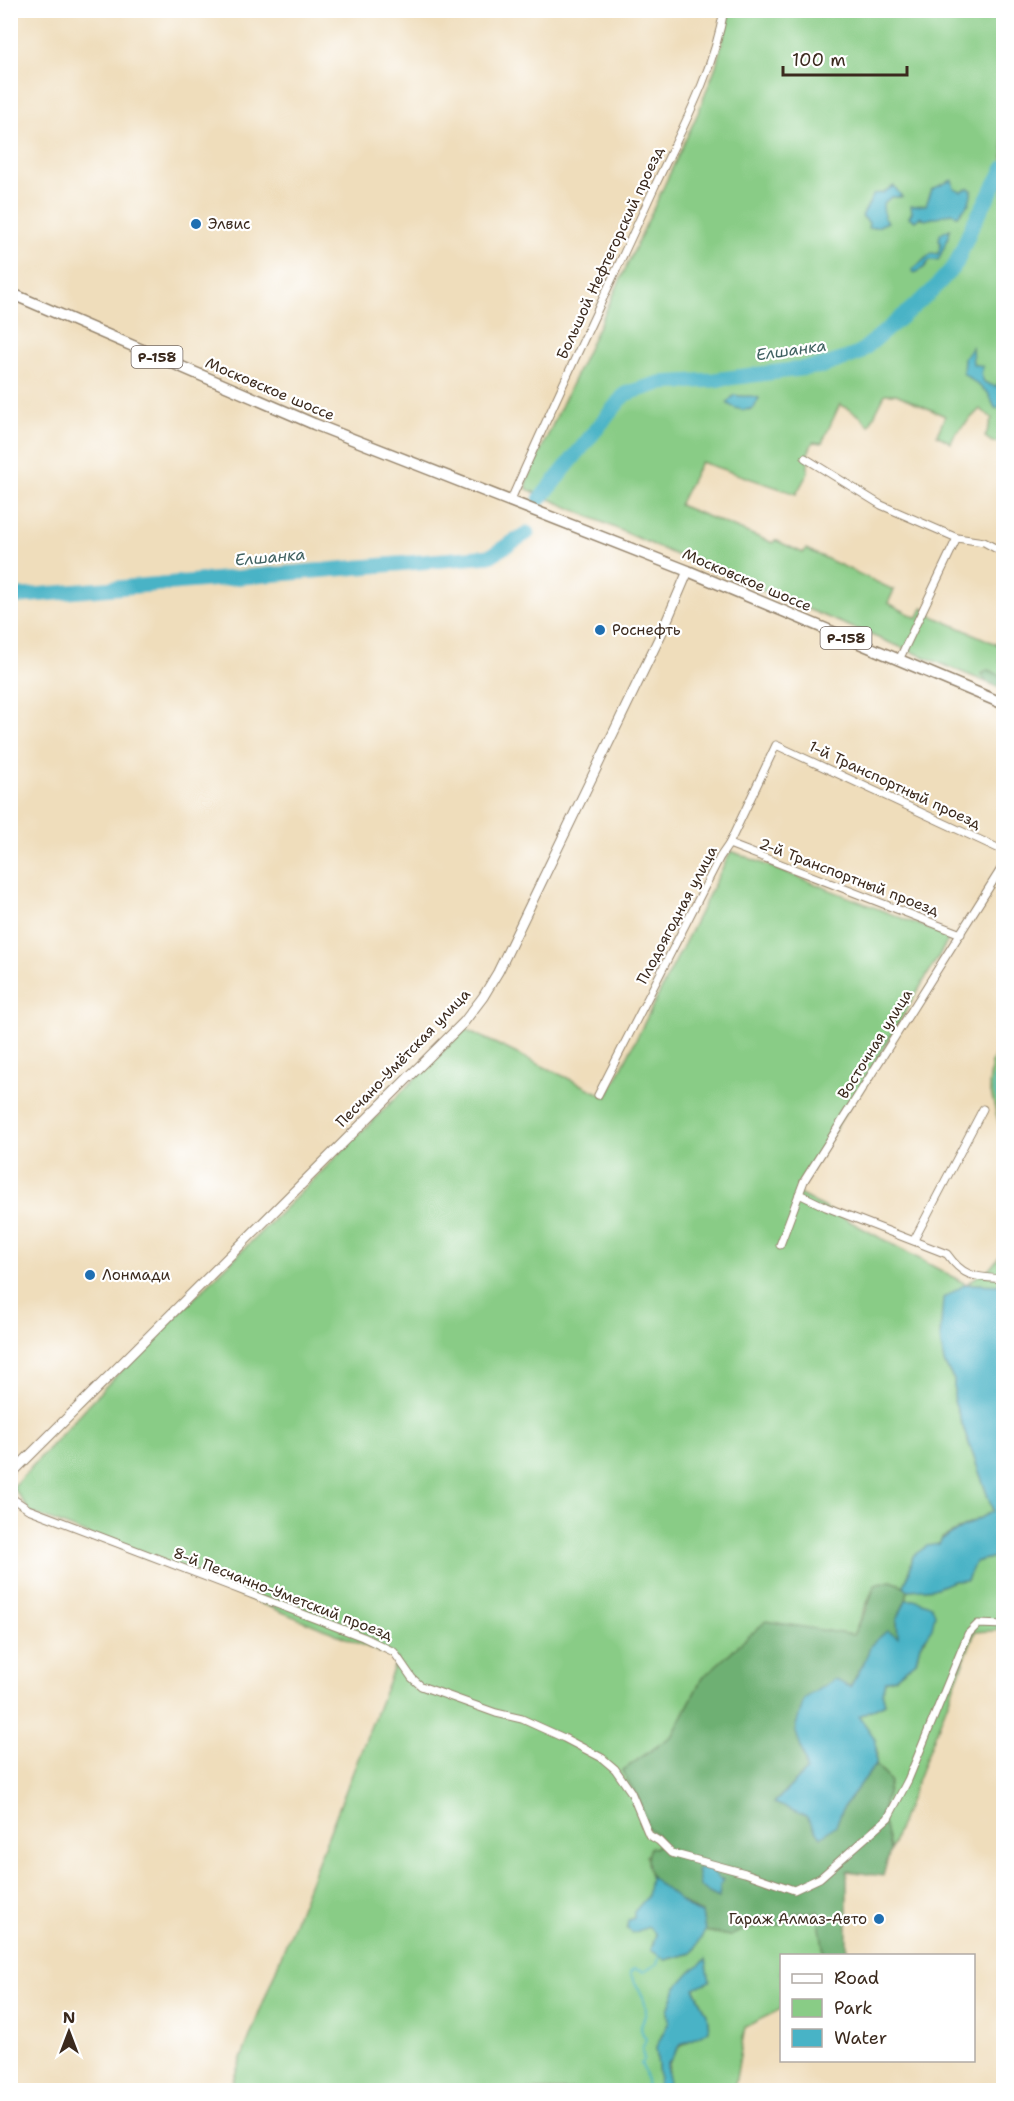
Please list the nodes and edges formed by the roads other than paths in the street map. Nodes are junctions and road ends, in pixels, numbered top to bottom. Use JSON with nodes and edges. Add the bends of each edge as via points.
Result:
{"nodes":[{"id":1,"x":724,"y":10,"type":"edge"},
{"id":2,"x":10,"y":293,"type":"edge"},
{"id":3,"x":805,"y":458,"type":"dead end"},
{"id":4,"x":515,"y":504,"type":"junction"},
{"id":5,"x":957,"y":538,"type":"junction"},
{"id":6,"x":1004,"y":553,"type":"edge"},
{"id":7,"x":688,"y":571,"type":"junction"},
{"id":8,"x":899,"y":660,"type":"junction"},
{"id":9,"x":1004,"y":704,"type":"edge"},
{"id":10,"x":776,"y":745,"type":"joint"},
{"id":11,"x":729,"y":844,"type":"junction"},
{"id":12,"x":1004,"y":850,"type":"edge"},
{"id":13,"x":1004,"y":864,"type":"edge"},
{"id":14,"x":961,"y":934,"type":"junction"},
{"id":15,"x":598,"y":1095,"type":"dead end"},
{"id":16,"x":983,"y":1108,"type":"dead end"},
{"id":17,"x":799,"y":1194,"type":"junction"},
{"id":18,"x":914,"y":1240,"type":"junction"},
{"id":19,"x":780,"y":1245,"type":"dead end"},
{"id":20,"x":1004,"y":1279,"type":"edge"},
{"id":21,"x":10,"y":1475,"type":"edge"},
{"id":22,"x":10,"y":1497,"type":"edge"},
{"id":23,"x":1004,"y":1625,"type":"edge"}],
"edges":[{"from":1,"to":4,"type":"street","name":"Большой Нефтегорский проезд","via":[[693,108]]},
{"from":2,"to":4,"type":"main road","name":"Московское шоссе","number":"Р-158","via":[[314,424]]},
{"from":3,"to":5,"type":"street","via":[[881,505]]},
{"from":4,"to":7,"type":"main road","name":"Московское шоссе","number":"Р-158"},
{"from":5,"to":6,"type":"street","via":[[984,542]]},
{"from":5,"to":8,"type":"street"},
{"from":7,"to":8,"type":"main road","name":"Московское шоссе","number":"Р-158"},
{"from":7,"to":21,"type":"main road","name":"Песчано-Умётская улица","via":[[662,632],[483,997],[464,1022]]},
{"from":8,"to":9,"type":"main road","name":"Московское шоссе","number":"Р-158"},
{"from":10,"to":11,"type":"street","name":"Плодоягодная улица"},
{"from":10,"to":12,"type":"street","name":"1-й Транспортный проезд"},
{"from":11,"to":14,"type":"street","name":"2-й Транспортный проезд"},
{"from":11,"to":15,"type":"street","name":"Плодоягодная улица"},
{"from":13,"to":14,"type":"street","name":"Восточная улица"},
{"from":14,"to":17,"type":"street","name":"Восточная улица"},
{"from":16,"to":18,"type":"street"},
{"from":17,"to":18,"type":"street"},
{"from":17,"to":19,"type":"street","name":"Восточная улица"},
{"from":18,"to":20,"type":"street","via":[[947,1254],[958,1268],[974,1277]]},
{"from":22,"to":23,"type":"street","name":"8-й Песчанно-Уметский проезд","via":[[28,1509],[394,1652],[421,1686],[522,1719],[602,1758],[632,1792],[649,1835],[671,1853],[794,1890],[820,1878],[888,1818],[908,1780],[968,1634],[978,1624]]}]}
